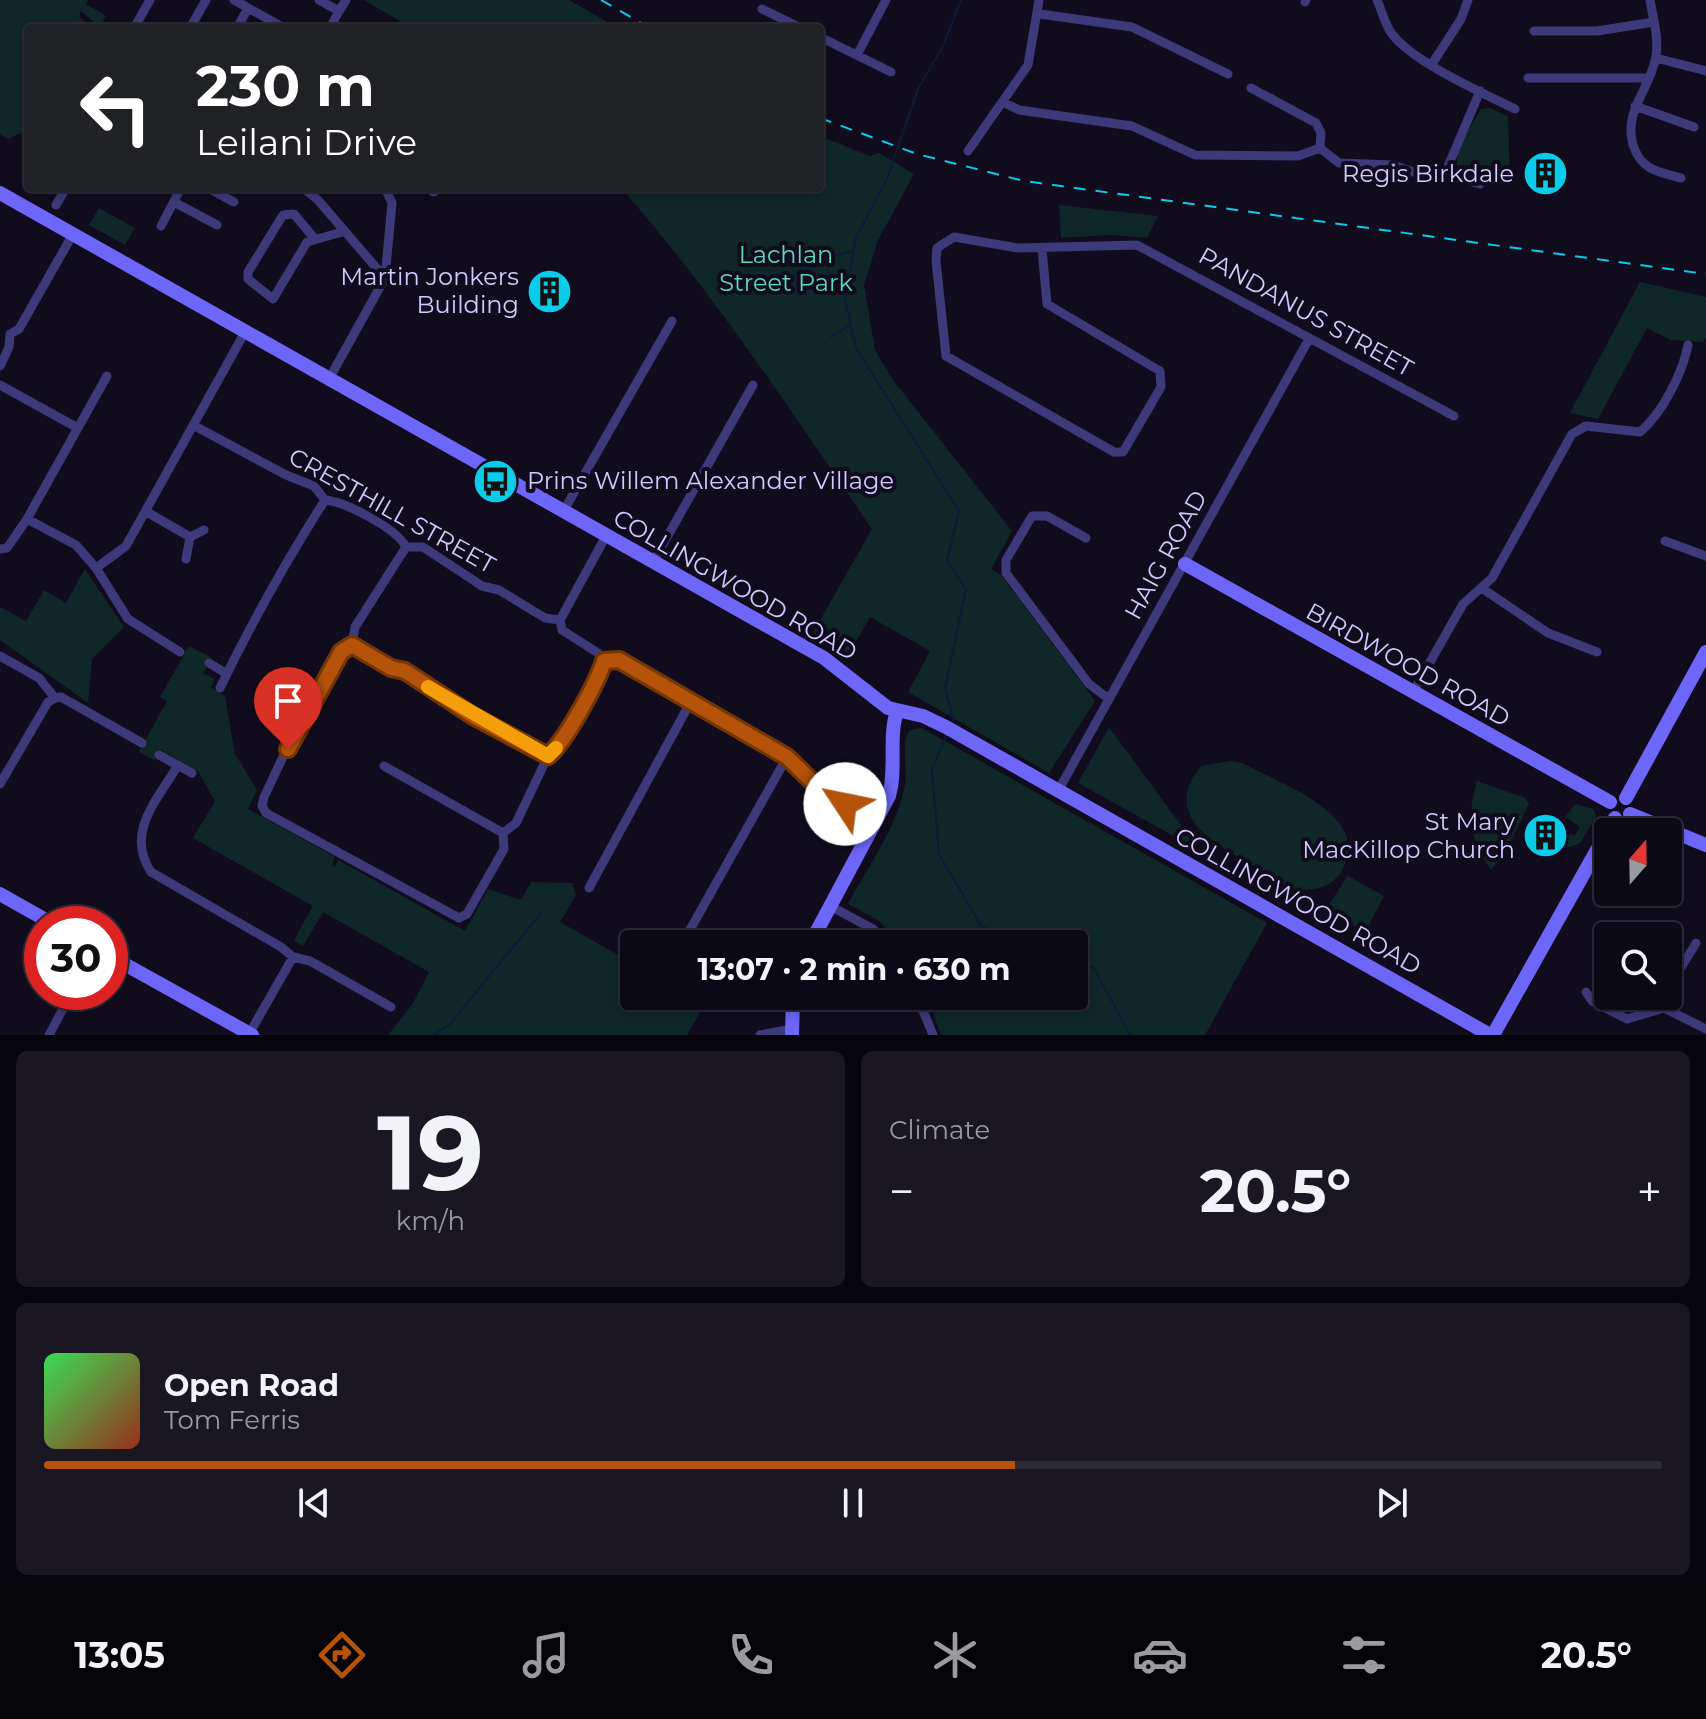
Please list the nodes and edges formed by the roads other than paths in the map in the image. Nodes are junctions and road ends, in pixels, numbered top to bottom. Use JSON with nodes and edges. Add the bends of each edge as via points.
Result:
{"nodes":[{"id":1,"x":150,"y":0,"type":"edge"},
{"id":2,"x":206,"y":0,"type":"edge"},
{"id":3,"x":234,"y":0,"type":"edge"},
{"id":4,"x":319,"y":0,"type":"edge"},
{"id":5,"x":346,"y":0,"type":"edge"},
{"id":6,"x":886,"y":0,"type":"edge"},
{"id":7,"x":1039,"y":0,"type":"edge"},
{"id":8,"x":1377,"y":0,"type":"edge"},
{"id":9,"x":1468,"y":0,"type":"edge"},
{"id":10,"x":1650,"y":0,"type":"edge"},
{"id":11,"x":248,"y":8,"type":"junction"},
{"id":12,"x":762,"y":9,"type":"dead end"},
{"id":13,"x":339,"y":11,"type":"junction"},
{"id":14,"x":1040,"y":14,"type":"junction"},
{"id":15,"x":1654,"y":22,"type":"junction"},
{"id":16,"x":136,"y":24,"type":"edge"},
{"id":17,"x":192,"y":24,"type":"edge"},
{"id":18,"x":239,"y":24,"type":"edge"},
{"id":19,"x":274,"y":24,"type":"edge"},
{"id":20,"x":332,"y":24,"type":"edge"},
{"id":21,"x":793,"y":24,"type":"edge"},
{"id":22,"x":1534,"y":31,"type":"dead end"},
{"id":23,"x":824,"y":39,"type":"edge"},
{"id":24,"x":857,"y":55,"type":"junction"},
{"id":25,"x":1656,"y":58,"type":"junction"},
{"id":26,"x":1432,"y":64,"type":"junction"},
{"id":27,"x":1706,"y":71,"type":"edge"},
{"id":28,"x":891,"y":72,"type":"dead end"},
{"id":29,"x":1228,"y":74,"type":"dead end"},
{"id":30,"x":1528,"y":78,"type":"dead end"},
{"id":31,"x":1648,"y":78,"type":"junction"},
{"id":32,"x":1251,"y":88,"type":"dead end"},
{"id":33,"x":1480,"y":91,"type":"junction"},
{"id":34,"x":1005,"y":103,"type":"junction"},
{"id":35,"x":1635,"y":106,"type":"junction"},
{"id":36,"x":1515,"y":109,"type":"dead end"},
{"id":37,"x":1694,"y":127,"type":"dead end"},
{"id":38,"x":1320,"y":148,"type":"junction"},
{"id":39,"x":968,"y":151,"type":"dead end"},
{"id":40,"x":1446,"y":171,"type":"junction"},
{"id":41,"x":1681,"y":178,"type":"dead end"},
{"id":42,"x":1480,"y":184,"type":"dead end"},
{"id":43,"x":64,"y":192,"type":"edge"},
{"id":44,"x":179,"y":192,"type":"edge"},
{"id":45,"x":215,"y":192,"type":"edge"},
{"id":46,"x":308,"y":192,"type":"edge"},
{"id":47,"x":387,"y":192,"type":"edge"},
{"id":48,"x":395,"y":192,"type":"edge"},
{"id":49,"x":0,"y":193,"type":"edge"},
{"id":50,"x":391,"y":198,"type":"junction"},
{"id":51,"x":174,"y":202,"type":"junction"},
{"id":52,"x":234,"y":202,"type":"dead end"},
{"id":53,"x":56,"y":205,"type":"dead end"},
{"id":54,"x":217,"y":225,"type":"dead end"},
{"id":55,"x":161,"y":226,"type":"dead end"},
{"id":56,"x":342,"y":232,"type":"junction"},
{"id":57,"x":73,"y":234,"type":"junction"},
{"id":58,"x":314,"y":238,"type":"junction"},
{"id":59,"x":1042,"y":249,"type":"junction"},
{"id":60,"x":385,"y":278,"type":"junction"},
{"id":61,"x":672,"y":321,"type":"dead end"},
{"id":62,"x":5,"y":332,"type":"edge"},
{"id":63,"x":245,"y":332,"type":"junction"},
{"id":64,"x":1309,"y":339,"type":"junction"},
{"id":65,"x":1688,"y":345,"type":"dead end"},
{"id":66,"x":0,"y":366,"type":"edge"},
{"id":67,"x":107,"y":376,"type":"dead end"},
{"id":68,"x":329,"y":379,"type":"junction"},
{"id":69,"x":0,"y":385,"type":"edge"},
{"id":70,"x":753,"y":385,"type":"dead end"},
{"id":71,"x":1454,"y":416,"type":"dead end"},
{"id":72,"x":193,"y":425,"type":"junction"},
{"id":73,"x":76,"y":427,"type":"junction"},
{"id":74,"x":325,"y":500,"type":"junction"},
{"id":75,"x":147,"y":512,"type":"junction"},
{"id":76,"x":563,"y":512,"type":"junction"},
{"id":77,"x":27,"y":519,"type":"junction"},
{"id":78,"x":204,"y":530,"type":"dead end"},
{"id":79,"x":606,"y":536,"type":"junction"},
{"id":80,"x":190,"y":537,"type":"junction"},
{"id":81,"x":1086,"y":538,"type":"dead end"},
{"id":82,"x":1665,"y":541,"type":"dead end"},
{"id":83,"x":406,"y":547,"type":"junction"},
{"id":84,"x":0,"y":549,"type":"edge"},
{"id":85,"x":1706,"y":556,"type":"edge"},
{"id":86,"x":186,"y":559,"type":"dead end"},
{"id":87,"x":653,"y":562,"type":"junction"},
{"id":88,"x":1185,"y":564,"type":"junction"},
{"id":89,"x":96,"y":568,"type":"junction"},
{"id":90,"x":1483,"y":589,"type":"junction"},
{"id":91,"x":560,"y":620,"type":"junction"},
{"id":92,"x":352,"y":645,"type":"junction"},
{"id":93,"x":180,"y":652,"type":"dead end"},
{"id":94,"x":1597,"y":652,"type":"dead end"},
{"id":95,"x":1706,"y":652,"type":"edge"},
{"id":96,"x":0,"y":656,"type":"edge"},
{"id":97,"x":604,"y":661,"type":"junction"},
{"id":98,"x":209,"y":663,"type":"dead end"},
{"id":99,"x":227,"y":674,"type":"junction"},
{"id":100,"x":1701,"y":677,"type":"edge"},
{"id":101,"x":220,"y":688,"type":"dead end"},
{"id":102,"x":1413,"y":692,"type":"junction"},
{"id":103,"x":55,"y":698,"type":"junction"},
{"id":104,"x":1109,"y":699,"type":"junction"},
{"id":105,"x":690,"y":703,"type":"junction"},
{"id":106,"x":897,"y":711,"type":"junction"},
{"id":107,"x":142,"y":743,"type":"dead end"},
{"id":108,"x":159,"y":755,"type":"dead end"},
{"id":109,"x":548,"y":756,"type":"junction"},
{"id":110,"x":787,"y":757,"type":"junction"},
{"id":111,"x":178,"y":765,"type":"junction"},
{"id":112,"x":384,"y":766,"type":"dead end"},
{"id":113,"x":192,"y":773,"type":"dead end"},
{"id":114,"x":0,"y":784,"type":"edge"},
{"id":115,"x":1058,"y":791,"type":"junction"},
{"id":116,"x":1626,"y":798,"type":"junction"},
{"id":117,"x":1610,"y":802,"type":"junction"},
{"id":118,"x":1630,"y":814,"type":"junction"},
{"id":119,"x":1615,"y":818,"type":"edge"},
{"id":120,"x":1624,"y":818,"type":"edge"},
{"id":121,"x":877,"y":822,"type":"junction"},
{"id":122,"x":503,"y":833,"type":"junction"},
{"id":123,"x":1706,"y":845,"type":"edge"},
{"id":124,"x":1594,"y":855,"type":"edge"},
{"id":125,"x":589,"y":888,"type":"dead end"},
{"id":126,"x":0,"y":894,"type":"edge"},
{"id":127,"x":830,"y":906,"type":"junction"},
{"id":128,"x":24,"y":908,"type":"edge"},
{"id":129,"x":690,"y":930,"type":"edge"},
{"id":130,"x":817,"y":930,"type":"edge"},
{"id":131,"x":874,"y":930,"type":"edge"},
{"id":132,"x":1696,"y":943,"type":"dead end"},
{"id":133,"x":293,"y":957,"type":"junction"},
{"id":134,"x":128,"y":966,"type":"edge"},
{"id":135,"x":1682,"y":966,"type":"edge"},
{"id":136,"x":1586,"y":992,"type":"dead end"},
{"id":137,"x":1594,"y":1002,"type":"edge"},
{"id":138,"x":391,"y":1007,"type":"dead end"},
{"id":139,"x":62,"y":1010,"type":"edge"},
{"id":140,"x":793,"y":1010,"type":"edge"},
{"id":141,"x":923,"y":1010,"type":"edge"},
{"id":142,"x":1610,"y":1010,"type":"edge"},
{"id":143,"x":1657,"y":1010,"type":"edge"},
{"id":144,"x":1668,"y":1010,"type":"edge"},
{"id":145,"x":1706,"y":1029,"type":"edge"},
{"id":146,"x":792,"y":1032,"type":"edge"},
{"id":147,"x":250,"y":1034,"type":"edge"},
{"id":148,"x":49,"y":1035,"type":"edge"},
{"id":149,"x":760,"y":1035,"type":"edge"},
{"id":150,"x":933,"y":1035,"type":"edge"},
{"id":151,"x":1492,"y":1035,"type":"edge"}],
"edges":[{"from":1,"to":16,"type":"street"},
{"from":2,"to":17,"type":"street"},
{"from":3,"to":11,"type":"street"},
{"from":4,"to":13,"type":"street"},
{"from":5,"to":13,"type":"street"},
{"from":6,"to":24,"type":"street"},
{"from":7,"to":14,"type":"street"},
{"from":8,"to":26,"type":"street","via":[[1393,35]]},
{"from":9,"to":26,"type":"street"},
{"from":10,"to":15,"type":"street"},
{"from":11,"to":18,"type":"street"},
{"from":11,"to":19,"type":"street"},
{"from":12,"to":21,"type":"street"},
{"from":13,"to":20,"type":"street"},
{"from":14,"to":29,"type":"street","via":[[1132,27]]},
{"from":14,"to":34,"type":"street","via":[[1028,65]]},
{"from":15,"to":22,"type":"street","via":[[1597,31]]},
{"from":15,"to":25,"type":"street"},
{"from":23,"to":24,"type":"street"},
{"from":24,"to":28,"type":"street"},
{"from":25,"to":27,"type":"street"},
{"from":25,"to":31,"type":"street"},
{"from":26,"to":33,"type":"street"},
{"from":30,"to":31,"type":"street"},
{"from":31,"to":35,"type":"street"},
{"from":32,"to":38,"type":"street","via":[[1316,123]]},
{"from":33,"to":36,"type":"street"},
{"from":33,"to":40,"type":"street"},
{"from":34,"to":38,"type":"street","via":[[1019,110],[1132,126],[1195,155],[1298,156]]},
{"from":34,"to":39,"type":"street"},
{"from":35,"to":37,"type":"street"},
{"from":35,"to":41,"type":"street","via":[[1630,119],[1637,158],[1647,169]]},
{"from":38,"to":40,"type":"street","via":[[1339,163],[1393,165],[1431,178]]},
{"from":40,"to":42,"type":"street"},
{"from":43,"to":53,"type":"street"},
{"from":44,"to":51,"type":"street"},
{"from":45,"to":52,"type":"street"},
{"from":46,"to":56,"type":"street"},
{"from":47,"to":50,"type":"street"},
{"from":48,"to":50,"type":"street"},
{"from":49,"to":57,"type":"street","name":"COLLINGWOOD ROAD"},
{"from":50,"to":60,"type":"street"},
{"from":51,"to":54,"type":"street"},
{"from":51,"to":55,"type":"street"},
{"from":56,"to":58,"type":"street"},
{"from":56,"to":60,"type":"street"},
{"from":57,"to":62,"type":"street","via":[[19,329]]},
{"from":57,"to":63,"type":"street","name":"COLLINGWOOD ROAD"},
{"from":58,"to":58,"type":"street","via":[[294,214],[283,215],[248,279],[273,299]]},
{"from":59,"to":59,"type":"street","via":[[954,237],[937,248],[946,356],[1114,452],[1123,452],[1161,387],[1160,371],[1047,304]]},
{"from":59,"to":64,"type":"street","name":"PANDANUS STREET","via":[[1137,245]]},
{"from":60,"to":68,"type":"street"},
{"from":61,"to":76,"type":"street"},
{"from":62,"to":66,"type":"street","via":[[8,351]]},
{"from":63,"to":68,"type":"street","name":"COLLINGWOOD ROAD"},
{"from":63,"to":72,"type":"street"},
{"from":64,"to":71,"type":"street","name":"PANDANUS STREET"},
{"from":64,"to":88,"type":"street","name":"HAIG ROAD"},
{"from":65,"to":90,"type":"street","via":[[1686,359],[1640,432],[1586,426],[1572,434]]},
{"from":67,"to":73,"type":"street"},
{"from":68,"to":76,"type":"street","name":"COLLINGWOOD ROAD"},
{"from":69,"to":73,"type":"street"},
{"from":70,"to":87,"type":"street"},
{"from":72,"to":74,"type":"street","name":"CRESTHILL STREET","via":[[314,486]]},
{"from":72,"to":75,"type":"street"},
{"from":73,"to":77,"type":"street"},
{"from":74,"to":83,"type":"street","name":"CRESTHILL STREET","via":[[343,501],[399,535]]},
{"from":74,"to":99,"type":"street","via":[[268,593]]},
{"from":75,"to":80,"type":"street"},
{"from":75,"to":89,"type":"street","via":[[126,546]]},
{"from":76,"to":79,"type":"street","name":"COLLINGWOOD ROAD"},
{"from":77,"to":84,"type":"street","via":[[7,548]]},
{"from":77,"to":89,"type":"street","via":[[76,545]]},
{"from":78,"to":80,"type":"street"},
{"from":79,"to":87,"type":"street","name":"COLLINGWOOD ROAD"},
{"from":79,"to":91,"type":"street"},
{"from":80,"to":86,"type":"street"},
{"from":81,"to":104,"type":"street","via":[[1047,516],[1032,516],[1006,560],[1006,573],[1089,684]]},
{"from":82,"to":85,"type":"street"},
{"from":83,"to":91,"type":"street","name":"CRESTHILL STREET","via":[[423,547],[482,586],[499,590],[545,618]]},
{"from":83,"to":92,"type":"street","via":[[355,627]]},
{"from":87,"to":106,"type":"street","name":"COLLINGWOOD ROAD","via":[[824,658]]},
{"from":88,"to":102,"type":"street","name":"BIRDWOOD ROAD"},
{"from":88,"to":104,"type":"street","name":"HAIG ROAD"},
{"from":89,"to":93,"type":"street","via":[[128,619]]},
{"from":90,"to":94,"type":"street","via":[[1548,633]]},
{"from":90,"to":102,"type":"street","via":[[1463,604]]},
{"from":91,"to":97,"type":"street","name":"CRESTHILL STREET","via":[[562,630]]},
{"from":92,"to":109,"type":"street"},
{"from":92,"to":122,"type":"street","via":[[341,652],[291,740],[264,797],[266,813],[454,917],[467,914],[483,888],[504,849]]},
{"from":95,"to":100,"type":"street"},
{"from":96,"to":103,"type":"street","via":[[39,678]]},
{"from":97,"to":105,"type":"street","name":"CRESTHILL STREET","via":[[619,660]]},
{"from":97,"to":109,"type":"street","via":[[598,680]]},
{"from":98,"to":99,"type":"street"},
{"from":99,"to":101,"type":"street"},
{"from":100,"to":116,"type":"street"},
{"from":102,"to":117,"type":"street","name":"BIRDWOOD ROAD"},
{"from":103,"to":107,"type":"street"},
{"from":103,"to":114,"type":"street"},
{"from":104,"to":115,"type":"street","name":"HAIG ROAD"},
{"from":105,"to":110,"type":"street","name":"CRESTHILL STREET"},
{"from":105,"to":125,"type":"street"},
{"from":106,"to":115,"type":"street","name":"COLLINGWOOD ROAD","via":[[932,720]]},
{"from":106,"to":121,"type":"street","via":[[892,731],[894,774]]},
{"from":108,"to":111,"type":"street"},
{"from":109,"to":122,"type":"street","via":[[516,823]]},
{"from":110,"to":121,"type":"street","name":"CRESTHILL STREET","via":[[822,791]]},
{"from":110,"to":129,"type":"street"},
{"from":111,"to":113,"type":"street"},
{"from":111,"to":133,"type":"street","via":[[140,831],[144,862],[151,872]]},
{"from":112,"to":122,"type":"street"},
{"from":115,"to":151,"type":"street","name":"COLLINGWOOD ROAD"},
{"from":116,"to":117,"type":"street"},
{"from":116,"to":118,"type":"street","via":[[1632,805]]},
{"from":117,"to":119,"type":"street"},
{"from":118,"to":120,"type":"street"},
{"from":118,"to":123,"type":"street"},
{"from":121,"to":127,"type":"street"},
{"from":124,"to":151,"type":"street"},
{"from":126,"to":128,"type":"street"},
{"from":127,"to":130,"type":"street"},
{"from":127,"to":131,"type":"street"},
{"from":132,"to":135,"type":"street"},
{"from":133,"to":138,"type":"street","via":[[310,961]]},
{"from":133,"to":147,"type":"street"},
{"from":134,"to":147,"type":"street"},
{"from":136,"to":137,"type":"street"},
{"from":139,"to":148,"type":"street"},
{"from":140,"to":146,"type":"street"},
{"from":141,"to":150,"type":"street"},
{"from":142,"to":143,"type":"street","via":[[1627,1019]]},
{"from":144,"to":145,"type":"street"},
{"from":146,"to":149,"type":"street"}]}
